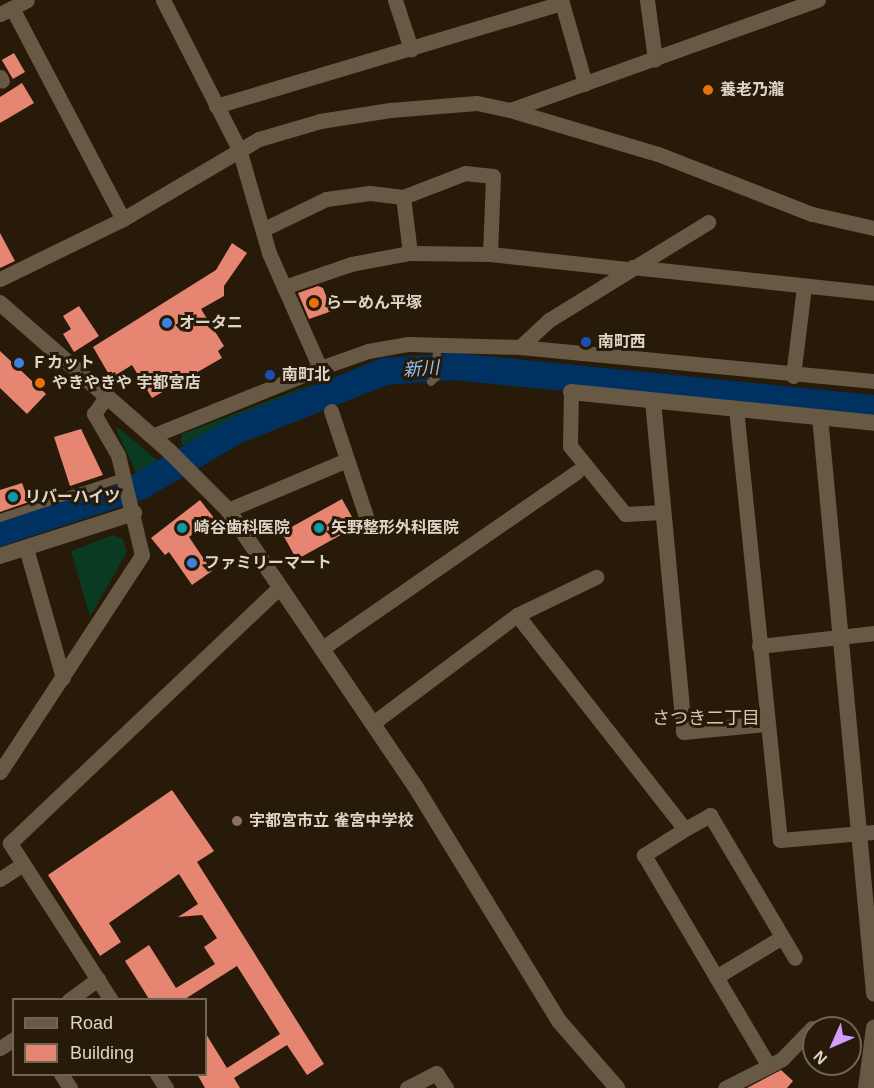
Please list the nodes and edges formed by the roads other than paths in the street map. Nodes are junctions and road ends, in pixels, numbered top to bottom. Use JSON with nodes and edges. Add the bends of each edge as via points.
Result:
{"nodes":[{"id":1,"x":27,"y":0,"type":"edge"},
{"id":2,"x":163,"y":0,"type":"edge"},
{"id":3,"x":395,"y":0,"type":"edge"},
{"id":4,"x":647,"y":0,"type":"edge"},
{"id":5,"x":818,"y":0,"type":"edge"},
{"id":6,"x":6,"y":11,"type":"edge"},
{"id":7,"x":411,"y":49,"type":"junction"},
{"id":8,"x":655,"y":59,"type":"junction"},
{"id":9,"x":585,"y":84,"type":"junction"},
{"id":10,"x":216,"y":106,"type":"junction"},
{"id":11,"x":510,"y":110,"type":"junction"},
{"id":12,"x":239,"y":148,"type":"junction"},
{"id":13,"x":403,"y":197,"type":"junction"},
{"id":14,"x":123,"y":219,"type":"junction"},
{"id":15,"x":708,"y":222,"type":"dead end"},
{"id":16,"x":874,"y":228,"type":"edge"},
{"id":17,"x":264,"y":229,"type":"junction"},
{"id":18,"x":410,"y":254,"type":"junction"},
{"id":19,"x":490,"y":254,"type":"junction"},
{"id":20,"x":630,"y":268,"type":"junction"},
{"id":21,"x":0,"y":279,"type":"edge"},
{"id":22,"x":804,"y":286,"type":"junction"},
{"id":23,"x":284,"y":287,"type":"junction"},
{"id":24,"x":874,"y":293,"type":"edge"},
{"id":25,"x":0,"y":303,"type":"edge"},
{"id":26,"x":437,"y":343,"type":"junction"},
{"id":27,"x":520,"y":347,"type":"junction"},
{"id":28,"x":320,"y":368,"type":"junction"},
{"id":29,"x":793,"y":376,"type":"junction"},
{"id":30,"x":434,"y":380,"type":"dead end"},
{"id":31,"x":874,"y":381,"type":"edge"},
{"id":32,"x":571,"y":392,"type":"joint"},
{"id":33,"x":106,"y":397,"type":"junction"},
{"id":34,"x":653,"y":401,"type":"junction"},
{"id":35,"x":736,"y":408,"type":"junction"},
{"id":36,"x":331,"y":411,"type":"dead end"},
{"id":37,"x":820,"y":417,"type":"junction"},
{"id":38,"x":874,"y":423,"type":"edge"},
{"id":39,"x":152,"y":436,"type":"junction"},
{"id":40,"x":347,"y":460,"type":"junction"},
{"id":41,"x":577,"y":472,"type":"dead end"},
{"id":42,"x":125,"y":480,"type":"junction"},
{"id":43,"x":228,"y":510,"type":"junction"},
{"id":44,"x":663,"y":512,"type":"junction"},
{"id":45,"x":134,"y":513,"type":"junction"},
{"id":46,"x":366,"y":516,"type":"dead end"},
{"id":47,"x":0,"y":518,"type":"edge"},
{"id":48,"x":26,"y":548,"type":"junction"},
{"id":49,"x":0,"y":556,"type":"edge"},
{"id":50,"x":596,"y":577,"type":"dead end"},
{"id":51,"x":278,"y":589,"type":"junction"},
{"id":52,"x":518,"y":615,"type":"junction"},
{"id":53,"x":874,"y":633,"type":"edge"},
{"id":54,"x":839,"y":637,"type":"junction"},
{"id":55,"x":759,"y":646,"type":"junction"},
{"id":56,"x":321,"y":649,"type":"junction"},
{"id":57,"x":63,"y":678,"type":"junction"},
{"id":58,"x":373,"y":723,"type":"junction"},
{"id":59,"x":767,"y":724,"type":"junction"},
{"id":60,"x":1,"y":765,"type":"edge"},
{"id":61,"x":685,"y":829,"type":"junction"},
{"id":62,"x":867,"y":833,"type":"edge"},
{"id":63,"x":23,"y":864,"type":"junction"},
{"id":64,"x":0,"y":879,"type":"edge"},
{"id":65,"x":782,"y":937,"type":"junction"},
{"id":66,"x":795,"y":958,"type":"dead end"},
{"id":67,"x":716,"y":977,"type":"junction"},
{"id":68,"x":98,"y":979,"type":"junction"},
{"id":69,"x":874,"y":993,"type":"edge"},
{"id":70,"x":70,"y":998,"type":"edge"},
{"id":71,"x":110,"y":998,"type":"edge"},
{"id":72,"x":874,"y":1028,"type":"edge"},
{"id":73,"x":802,"y":1038,"type":"edge"},
{"id":74,"x":769,"y":1066,"type":"junction"},
{"id":75,"x":407,"y":1088,"type":"edge"},
{"id":76,"x":446,"y":1088,"type":"edge"},
{"id":77,"x":617,"y":1088,"type":"edge"},
{"id":78,"x":725,"y":1088,"type":"edge"},
{"id":79,"x":866,"y":1088,"type":"edge"}],
"edges":[{"from":1,"to":6,"type":"street"},
{"from":2,"to":10,"type":"street"},
{"from":3,"to":7,"type":"street"},
{"from":4,"to":8,"type":"street"},
{"from":5,"to":8,"type":"street"},
{"from":6,"to":14,"type":"street"},
{"from":7,"to":9,"type":"street","via":[[562,3]]},
{"from":7,"to":10,"type":"street"},
{"from":8,"to":9,"type":"street"},
{"from":9,"to":11,"type":"street"},
{"from":10,"to":12,"type":"street"},
{"from":11,"to":12,"type":"street","via":[[477,104],[320,120]]},
{"from":11,"to":16,"type":"street","via":[[658,154],[812,214]]},
{"from":12,"to":14,"type":"street"},
{"from":12,"to":17,"type":"street"},
{"from":13,"to":17,"type":"street","via":[[370,193],[326,199]]},
{"from":13,"to":18,"type":"street"},
{"from":13,"to":19,"type":"street","via":[[465,173],[493,176]]},
{"from":14,"to":21,"type":"street"},
{"from":15,"to":20,"type":"street"},
{"from":17,"to":23,"type":"street"},
{"from":18,"to":19,"type":"street"},
{"from":18,"to":23,"type":"street","via":[[351,264]]},
{"from":19,"to":20,"type":"street"},
{"from":20,"to":22,"type":"street"},
{"from":20,"to":27,"type":"street","via":[[549,320]]},
{"from":22,"to":24,"type":"street"},
{"from":22,"to":29,"type":"street"},
{"from":23,"to":28,"type":"street"},
{"from":25,"to":33,"type":"street"},
{"from":26,"to":27,"type":"street"},
{"from":26,"to":28,"type":"street","via":[[368,351]]},
{"from":26,"to":30,"type":"lane"},
{"from":27,"to":29,"type":"street"},
{"from":28,"to":39,"type":"street"},
{"from":29,"to":31,"type":"street"},
{"from":32,"to":34,"type":"street"},
{"from":32,"to":44,"type":"street","via":[[570,446],[625,514]]},
{"from":33,"to":39,"type":"street"},
{"from":33,"to":42,"type":"street","via":[[94,414],[118,455]]},
{"from":34,"to":35,"type":"street"},
{"from":34,"to":44,"type":"street"},
{"from":35,"to":37,"type":"street"},
{"from":35,"to":55,"type":"street"},
{"from":36,"to":40,"type":"street"},
{"from":37,"to":38,"type":"street"},
{"from":37,"to":54,"type":"street"},
{"from":39,"to":43,"type":"street"},
{"from":40,"to":43,"type":"street"},
{"from":40,"to":46,"type":"street"},
{"from":41,"to":56,"type":"street"},
{"from":42,"to":45,"type":"street"},
{"from":42,"to":47,"type":"lane"},
{"from":43,"to":51,"type":"street"},
{"from":44,"to":59,"type":"street","via":[[684,732]]},
{"from":45,"to":48,"type":"street"},
{"from":45,"to":57,"type":"street","via":[[142,555]]},
{"from":48,"to":49,"type":"street"},
{"from":48,"to":57,"type":"street"},
{"from":50,"to":52,"type":"street"},
{"from":51,"to":56,"type":"street"},
{"from":51,"to":63,"type":"street","via":[[10,843]]},
{"from":52,"to":58,"type":"street"},
{"from":52,"to":61,"type":"street"},
{"from":53,"to":54,"type":"street"},
{"from":54,"to":55,"type":"street"},
{"from":54,"to":62,"type":"street"},
{"from":55,"to":59,"type":"street"},
{"from":56,"to":58,"type":"street"},
{"from":57,"to":60,"type":"street"},
{"from":58,"to":77,"type":"street","via":[[538,990]]},
{"from":59,"to":62,"type":"street","via":[[780,840]]},
{"from":61,"to":65,"type":"street","via":[[710,815]]},
{"from":61,"to":67,"type":"street","via":[[644,855]]},
{"from":62,"to":69,"type":"street"},
{"from":63,"to":64,"type":"street"},
{"from":63,"to":68,"type":"street"},
{"from":65,"to":66,"type":"street"},
{"from":65,"to":67,"type":"street"},
{"from":67,"to":74,"type":"street"},
{"from":68,"to":70,"type":"street"},
{"from":68,"to":71,"type":"street"},
{"from":72,"to":79,"type":"street"},
{"from":73,"to":74,"type":"street"},
{"from":74,"to":78,"type":"street"},
{"from":75,"to":76,"type":"street","via":[[436,1073]]}]}
